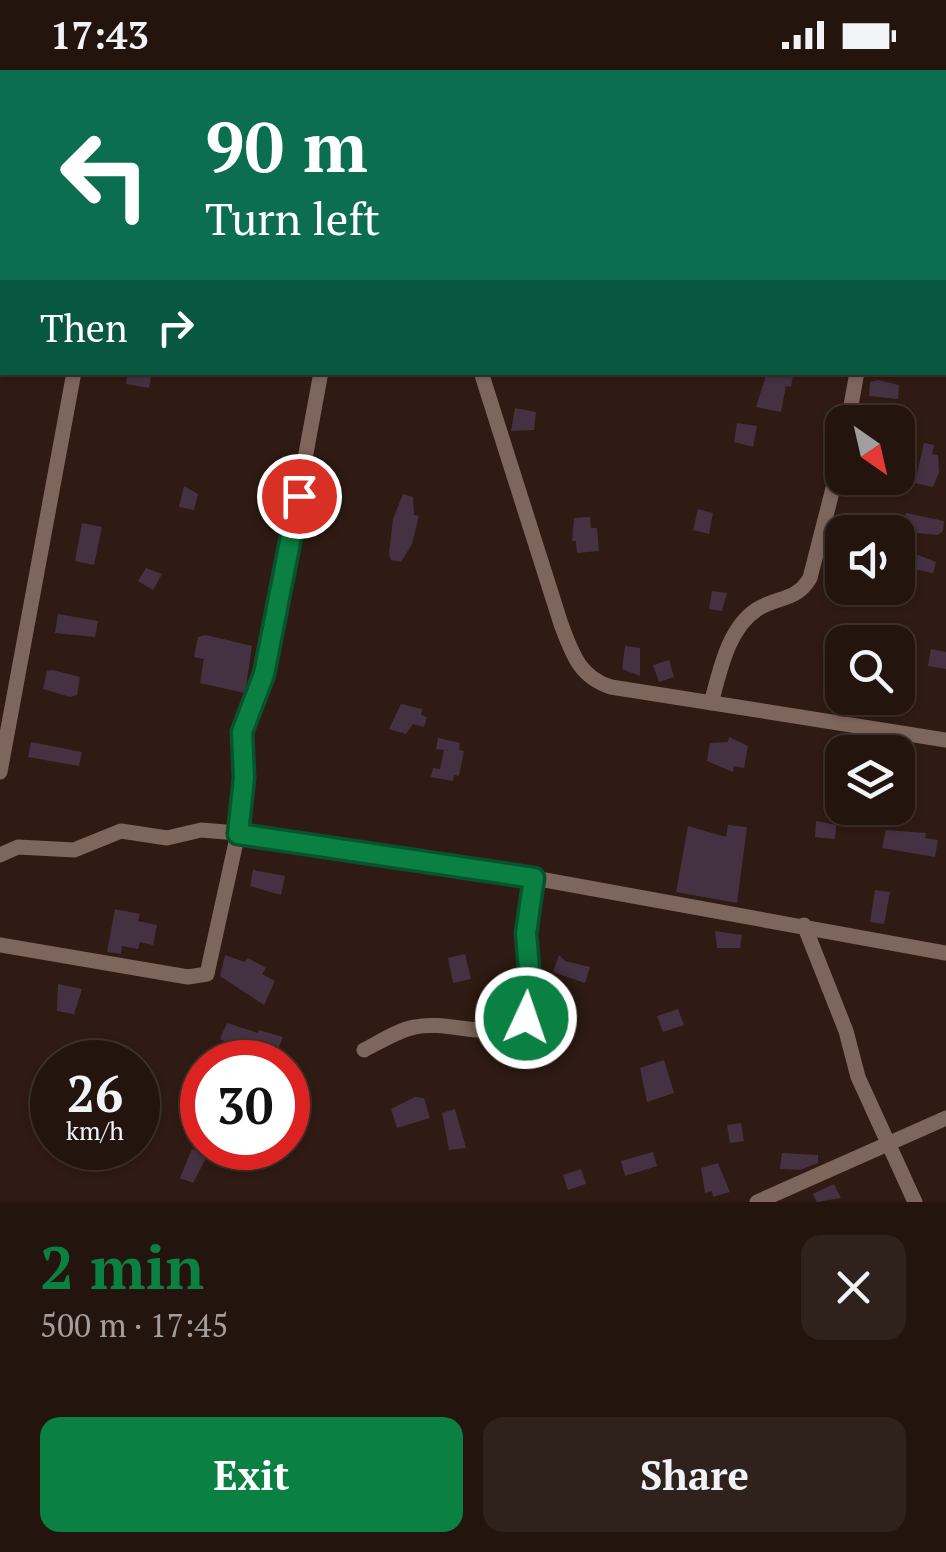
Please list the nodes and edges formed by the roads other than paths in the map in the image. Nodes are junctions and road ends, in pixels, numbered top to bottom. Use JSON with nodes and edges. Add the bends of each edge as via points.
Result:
{"nodes":[{"id":1,"x":73,"y":375,"type":"edge"},
{"id":2,"x":321,"y":375,"type":"edge"},
{"id":3,"x":482,"y":375,"type":"edge"},
{"id":4,"x":856,"y":375,"type":"edge"},
{"id":5,"x":851,"y":405,"type":"edge"},
{"id":6,"x":831,"y":495,"type":"edge"},
{"id":7,"x":711,"y":704,"type":"junction"},
{"id":8,"x":946,"y":740,"type":"edge"},
{"id":9,"x":0,"y":772,"type":"edge"},
{"id":10,"x":238,"y":834,"type":"junction"},
{"id":11,"x":0,"y":855,"type":"edge"},
{"id":12,"x":534,"y":878,"type":"junction"},
{"id":13,"x":804,"y":925,"type":"junction"},
{"id":14,"x":0,"y":945,"type":"edge"},
{"id":15,"x":946,"y":954,"type":"edge"},
{"id":16,"x":364,"y":1050,"type":"dead end"},
{"id":17,"x":946,"y":1118,"type":"edge"},
{"id":18,"x":887,"y":1144,"type":"junction"},
{"id":19,"x":784,"y":1196,"type":"edge"},
{"id":20,"x":757,"y":1202,"type":"edge"},
{"id":21,"x":915,"y":1202,"type":"edge"}],
"edges":[{"from":1,"to":9,"type":"street"},
{"from":2,"to":10,"type":"street","via":[[276,616],[242,732]]},
{"from":3,"to":7,"type":"street","via":[[575,660],[597,683]]},
{"from":4,"to":5,"type":"street"},
{"from":6,"to":7,"type":"street","via":[[810,578],[798,595],[757,609],[734,634]]},
{"from":7,"to":8,"type":"street"},
{"from":10,"to":11,"type":"street","via":[[201,830],[167,838],[121,830],[74,850],[18,847]]},
{"from":10,"to":12,"type":"street"},
{"from":10,"to":14,"type":"street","via":[[203,976]]},
{"from":12,"to":13,"type":"street"},
{"from":12,"to":16,"type":"street","via":[[526,1018],[498,1030],[415,1026]]},
{"from":13,"to":15,"type":"street"},
{"from":13,"to":18,"type":"street"},
{"from":17,"to":18,"type":"street"},
{"from":18,"to":19,"type":"street"},
{"from":18,"to":21,"type":"street"},
{"from":19,"to":20,"type":"street"}]}
